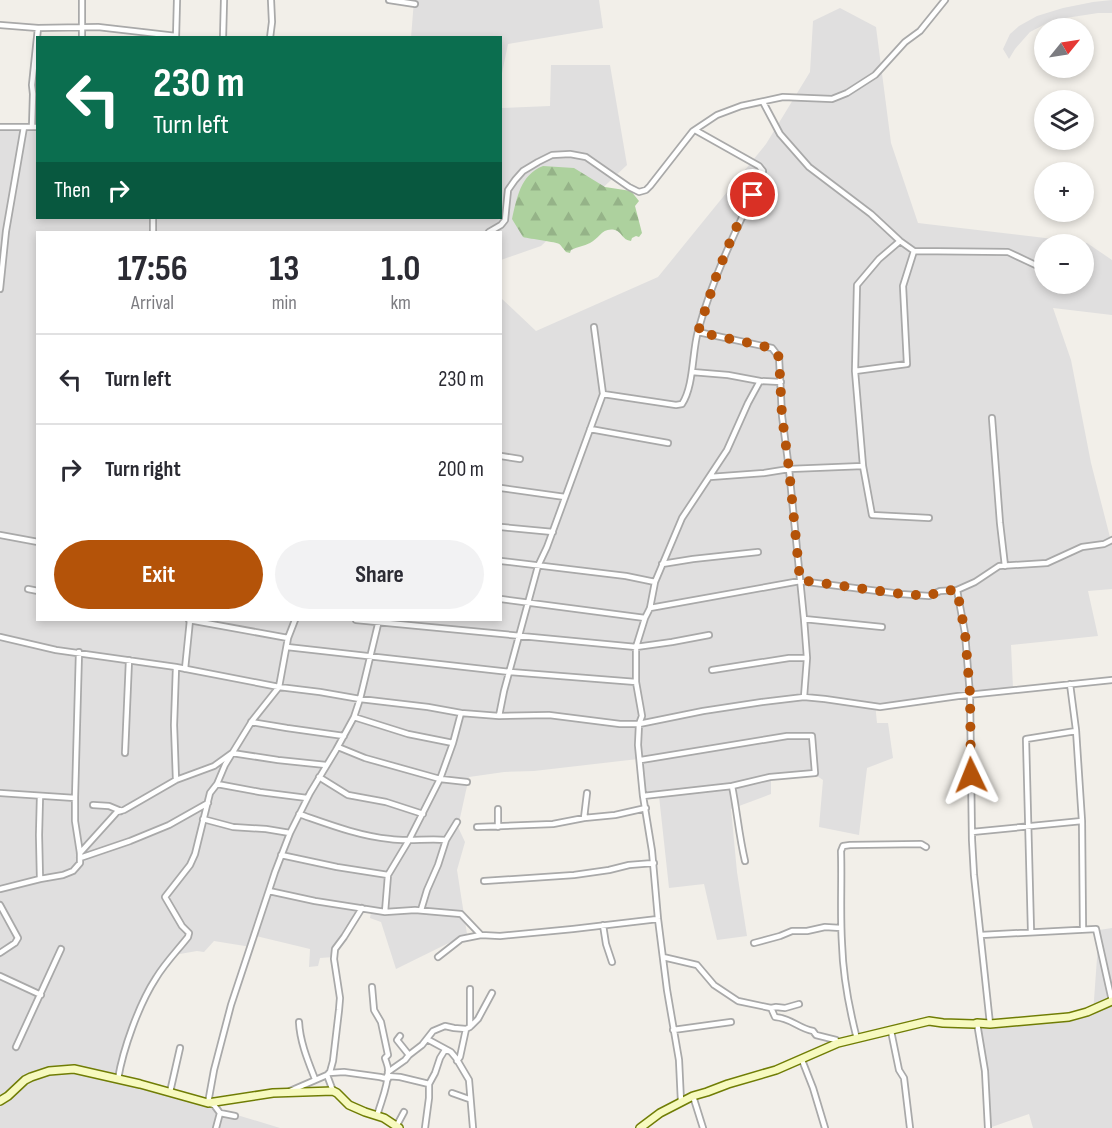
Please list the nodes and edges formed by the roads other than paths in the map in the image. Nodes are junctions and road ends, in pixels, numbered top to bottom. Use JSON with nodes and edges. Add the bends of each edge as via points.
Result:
{"nodes":[{"id":1,"x":82,"y":0,"type":"edge"},
{"id":2,"x":177,"y":0,"type":"edge"},
{"id":3,"x":224,"y":0,"type":"edge"},
{"id":4,"x":271,"y":0,"type":"edge"},
{"id":5,"x":389,"y":0,"type":"edge"},
{"id":6,"x":945,"y":0,"type":"edge"},
{"id":7,"x":415,"y":4,"type":"dead end"},
{"id":8,"x":0,"y":25,"type":"edge"},
{"id":9,"x":38,"y":28,"type":"junction"},
{"id":10,"x":82,"y":28,"type":"junction"},
{"id":11,"x":130,"y":31,"type":"junction"},
{"id":12,"x":37,"y":36,"type":"edge"},
{"id":13,"x":82,"y":36,"type":"edge"},
{"id":14,"x":129,"y":36,"type":"edge"},
{"id":15,"x":168,"y":36,"type":"edge"},
{"id":16,"x":176,"y":36,"type":"edge"},
{"id":17,"x":224,"y":36,"type":"edge"},
{"id":18,"x":270,"y":36,"type":"edge"},
{"id":19,"x":36,"y":47,"type":"edge"},
{"id":20,"x":764,"y":102,"type":"junction"},
{"id":21,"x":0,"y":127,"type":"edge"},
{"id":22,"x":24,"y":127,"type":"junction"},
{"id":23,"x":35,"y":127,"type":"edge"},
{"id":24,"x":695,"y":130,"type":"junction"},
{"id":25,"x":491,"y":231,"type":"edge"},
{"id":26,"x":900,"y":241,"type":"junction"},
{"id":27,"x":914,"y":251,"type":"junction"},
{"id":28,"x":1034,"y":264,"type":"edge"},
{"id":29,"x":0,"y":289,"type":"edge"},
{"id":30,"x":594,"y":327,"type":"dead end"},
{"id":31,"x":698,"y":332,"type":"junction"},
{"id":32,"x":855,"y":371,"type":"junction"},
{"id":33,"x":692,"y":372,"type":"junction"},
{"id":34,"x":760,"y":381,"type":"junction"},
{"id":35,"x":781,"y":382,"type":"junction"},
{"id":36,"x":603,"y":394,"type":"junction"},
{"id":37,"x":992,"y":418,"type":"dead end"},
{"id":38,"x":590,"y":429,"type":"junction"},
{"id":39,"x":668,"y":442,"type":"dead end"},
{"id":40,"x":502,"y":456,"type":"edge"},
{"id":41,"x":520,"y":459,"type":"dead end"},
{"id":42,"x":863,"y":466,"type":"junction"},
{"id":43,"x":789,"y":469,"type":"junction"},
{"id":44,"x":710,"y":477,"type":"junction"},
{"id":45,"x":502,"y":488,"type":"edge"},
{"id":46,"x":565,"y":497,"type":"junction"},
{"id":47,"x":929,"y":518,"type":"dead end"},
{"id":48,"x":502,"y":527,"type":"edge"},
{"id":49,"x":552,"y":532,"type":"junction"},
{"id":50,"x":0,"y":535,"type":"edge"},
{"id":51,"x":1112,"y":540,"type":"edge"},
{"id":52,"x":36,"y":542,"type":"edge"},
{"id":53,"x":758,"y":552,"type":"dead end"},
{"id":54,"x":502,"y":561,"type":"edge"},
{"id":55,"x":662,"y":564,"type":"junction"},
{"id":56,"x":538,"y":566,"type":"junction"},
{"id":57,"x":1005,"y":566,"type":"junction"},
{"id":58,"x":800,"y":580,"type":"junction"},
{"id":59,"x":655,"y":582,"type":"junction"},
{"id":60,"x":28,"y":589,"type":"dead end"},
{"id":61,"x":957,"y":590,"type":"junction"},
{"id":62,"x":36,"y":591,"type":"edge"},
{"id":63,"x":502,"y":599,"type":"edge"},
{"id":64,"x":527,"y":602,"type":"junction"},
{"id":65,"x":650,"y":608,"type":"junction"},
{"id":66,"x":645,"y":618,"type":"junction"},
{"id":67,"x":804,"y":619,"type":"junction"},
{"id":68,"x":190,"y":621,"type":"edge"},
{"id":69,"x":195,"y":621,"type":"edge"},
{"id":70,"x":296,"y":621,"type":"edge"},
{"id":71,"x":378,"y":621,"type":"edge"},
{"id":72,"x":882,"y":627,"type":"dead end"},
{"id":73,"x":519,"y":636,"type":"junction"},
{"id":74,"x":709,"y":636,"type":"dead end"},
{"id":75,"x":0,"y":637,"type":"edge"},
{"id":76,"x":288,"y":638,"type":"junction"},
{"id":77,"x":287,"y":647,"type":"junction"},
{"id":78,"x":636,"y":647,"type":"junction"},
{"id":79,"x":79,"y":652,"type":"junction"},
{"id":80,"x":370,"y":656,"type":"junction"},
{"id":81,"x":807,"y":658,"type":"junction"},
{"id":82,"x":129,"y":660,"type":"junction"},
{"id":83,"x":176,"y":668,"type":"junction"},
{"id":84,"x":185,"y":669,"type":"junction"},
{"id":85,"x":712,"y":670,"type":"dead end"},
{"id":86,"x":510,"y":672,"type":"junction"},
{"id":87,"x":1112,"y":680,"type":"edge"},
{"id":88,"x":636,"y":681,"type":"junction"},
{"id":89,"x":1070,"y":684,"type":"junction"},
{"id":90,"x":279,"y":687,"type":"junction"},
{"id":91,"x":970,"y":694,"type":"junction"},
{"id":92,"x":804,"y":698,"type":"junction"},
{"id":93,"x":360,"y":699,"type":"junction"},
{"id":94,"x":461,"y":713,"type":"junction"},
{"id":95,"x":499,"y":716,"type":"junction"},
{"id":96,"x":354,"y":717,"type":"junction"},
{"id":97,"x":251,"y":722,"type":"junction"},
{"id":98,"x":639,"y":724,"type":"junction"},
{"id":99,"x":1076,"y":732,"type":"junction"},
{"id":100,"x":344,"y":736,"type":"junction"},
{"id":101,"x":453,"y":743,"type":"junction"},
{"id":102,"x":338,"y":747,"type":"junction"},
{"id":103,"x":125,"y":753,"type":"dead end"},
{"id":104,"x":232,"y":753,"type":"junction"},
{"id":105,"x":640,"y":760,"type":"junction"},
{"id":106,"x":326,"y":765,"type":"junction"},
{"id":107,"x":319,"y":777,"type":"junction"},
{"id":108,"x":440,"y":779,"type":"junction"},
{"id":109,"x":176,"y":780,"type":"junction"},
{"id":110,"x":467,"y":782,"type":"dead end"},
{"id":111,"x":217,"y":784,"type":"junction"},
{"id":112,"x":732,"y":786,"type":"junction"},
{"id":113,"x":0,"y":793,"type":"edge"},
{"id":114,"x":587,"y":793,"type":"dead end"},
{"id":115,"x":40,"y":796,"type":"junction"},
{"id":116,"x":643,"y":796,"type":"junction"},
{"id":117,"x":75,"y":798,"type":"junction"},
{"id":118,"x":307,"y":798,"type":"junction"},
{"id":119,"x":208,"y":803,"type":"junction"},
{"id":120,"x":93,"y":805,"type":"dead end"},
{"id":121,"x":646,"y":808,"type":"junction"},
{"id":122,"x":498,"y":809,"type":"dead end"},
{"id":123,"x":121,"y":811,"type":"junction"},
{"id":124,"x":299,"y":814,"type":"junction"},
{"id":125,"x":423,"y":814,"type":"junction"},
{"id":126,"x":584,"y":818,"type":"junction"},
{"id":127,"x":203,"y":819,"type":"junction"},
{"id":128,"x":1082,"y":821,"type":"junction"},
{"id":129,"x":457,"y":822,"type":"dead end"},
{"id":130,"x":498,"y":826,"type":"junction"},
{"id":131,"x":1029,"y":826,"type":"junction"},
{"id":132,"x":477,"y":827,"type":"dead end"},
{"id":133,"x":972,"y":832,"type":"junction"},
{"id":134,"x":290,"y":833,"type":"junction"},
{"id":135,"x":409,"y":840,"type":"junction"},
{"id":136,"x":446,"y":840,"type":"junction"},
{"id":137,"x":926,"y":847,"type":"dead end"},
{"id":138,"x":281,"y":855,"type":"junction"},
{"id":139,"x":80,"y":856,"type":"junction"},
{"id":140,"x":745,"y":861,"type":"dead end"},
{"id":141,"x":654,"y":863,"type":"junction"},
{"id":142,"x":388,"y":875,"type":"junction"},
{"id":143,"x":40,"y":879,"type":"junction"},
{"id":144,"x":484,"y":881,"type":"dead end"},
{"id":145,"x":0,"y":889,"type":"edge"},
{"id":146,"x":269,"y":891,"type":"junction"},
{"id":147,"x":0,"y":905,"type":"edge"},
{"id":148,"x":362,"y":908,"type":"junction"},
{"id":149,"x":421,"y":910,"type":"junction"},
{"id":150,"x":385,"y":912,"type":"junction"},
{"id":151,"x":658,"y":919,"type":"junction"},
{"id":152,"x":603,"y":925,"type":"junction"},
{"id":153,"x":841,"y":928,"type":"junction"},
{"id":154,"x":1083,"y":929,"type":"junction"},
{"id":155,"x":1031,"y":932,"type":"junction"},
{"id":156,"x":481,"y":935,"type":"junction"},
{"id":157,"x":981,"y":935,"type":"junction"},
{"id":158,"x":754,"y":943,"type":"dead end"},
{"id":159,"x":61,"y":949,"type":"dead end"},
{"id":160,"x":0,"y":953,"type":"edge"},
{"id":161,"x":438,"y":957,"type":"dead end"},
{"id":162,"x":663,"y":957,"type":"junction"},
{"id":163,"x":612,"y":962,"type":"dead end"},
{"id":164,"x":0,"y":976,"type":"edge"},
{"id":165,"x":372,"y":987,"type":"dead end"},
{"id":166,"x":470,"y":989,"type":"dead end"},
{"id":167,"x":492,"y":993,"type":"dead end"},
{"id":168,"x":40,"y":995,"type":"junction"},
{"id":169,"x":1112,"y":1001,"type":"edge"},
{"id":170,"x":799,"y":1004,"type":"dead end"},
{"id":171,"x":771,"y":1008,"type":"junction"},
{"id":172,"x":299,"y":1022,"type":"dead end"},
{"id":173,"x":731,"y":1022,"type":"dead end"},
{"id":174,"x":977,"y":1023,"type":"junction"},
{"id":175,"x":990,"y":1024,"type":"junction"},
{"id":176,"x":468,"y":1028,"type":"junction"},
{"id":177,"x":673,"y":1030,"type":"junction"},
{"id":178,"x":891,"y":1031,"type":"junction"},
{"id":179,"x":400,"y":1036,"type":"dead end"},
{"id":180,"x":427,"y":1039,"type":"junction"},
{"id":181,"x":857,"y":1040,"type":"junction"},
{"id":182,"x":838,"y":1043,"type":"junction"},
{"id":183,"x":16,"y":1047,"type":"dead end"},
{"id":184,"x":180,"y":1048,"type":"dead end"},
{"id":185,"x":445,"y":1050,"type":"junction"},
{"id":186,"x":409,"y":1055,"type":"junction"},
{"id":187,"x":802,"y":1060,"type":"junction"},
{"id":188,"x":458,"y":1061,"type":"junction"},
{"id":189,"x":328,"y":1074,"type":"junction"},
{"id":190,"x":388,"y":1076,"type":"junction"},
{"id":191,"x":118,"y":1079,"type":"junction"},
{"id":192,"x":315,"y":1079,"type":"junction"},
{"id":193,"x":429,"y":1084,"type":"junction"},
{"id":194,"x":333,"y":1091,"type":"junction"},
{"id":195,"x":170,"y":1092,"type":"junction"},
{"id":196,"x":288,"y":1092,"type":"junction"},
{"id":197,"x":452,"y":1093,"type":"dead end"},
{"id":198,"x":693,"y":1096,"type":"junction"},
{"id":199,"x":469,"y":1099,"type":"junction"},
{"id":200,"x":0,"y":1101,"type":"edge"},
{"id":201,"x":681,"y":1102,"type":"junction"},
{"id":202,"x":208,"y":1103,"type":"junction"},
{"id":203,"x":405,"y":1112,"type":"dead end"},
{"id":204,"x":220,"y":1113,"type":"junction"},
{"id":205,"x":235,"y":1116,"type":"dead end"},
{"id":206,"x":377,"y":1116,"type":"junction"},
{"id":207,"x":216,"y":1126,"type":"edge"},
{"id":208,"x":396,"y":1126,"type":"edge"},
{"id":209,"x":225,"y":1128,"type":"edge"},
{"id":210,"x":425,"y":1128,"type":"edge"},
{"id":211,"x":472,"y":1128,"type":"edge"},
{"id":212,"x":640,"y":1128,"type":"edge"},
{"id":213,"x":703,"y":1128,"type":"edge"},
{"id":214,"x":825,"y":1128,"type":"edge"},
{"id":215,"x":910,"y":1128,"type":"edge"},
{"id":216,"x":988,"y":1128,"type":"edge"}],
"edges":[{"from":1,"to":10,"type":"street"},
{"from":2,"to":16,"type":"street"},
{"from":3,"to":17,"type":"street"},
{"from":4,"to":18,"type":"street"},
{"from":5,"to":7,"type":"street"},
{"from":6,"to":20,"type":"street","via":[[875,75],[847,93],[832,99],[783,97]]},
{"from":8,"to":9,"type":"street"},
{"from":9,"to":10,"type":"street"},
{"from":9,"to":12,"type":"street"},
{"from":10,"to":11,"type":"street"},
{"from":10,"to":13,"type":"street"},
{"from":11,"to":14,"type":"street"},
{"from":11,"to":15,"type":"street"},
{"from":19,"to":23,"type":"street","via":[[32,85]]},
{"from":20,"to":24,"type":"street","via":[[725,112]]},
{"from":20,"to":26,"type":"street","via":[[780,134],[809,167]]},
{"from":21,"to":22,"type":"street"},
{"from":22,"to":23,"type":"street"},
{"from":22,"to":29,"type":"street"},
{"from":24,"to":25,"type":"street","via":[[650,186],[639,192],[586,157],[552,155],[515,180],[508,189],[505,220]]},
{"from":24,"to":31,"type":"street","via":[[763,171],[717,274]]},
{"from":26,"to":27,"type":"street"},
{"from":26,"to":32,"type":"street","via":[[857,285]]},
{"from":27,"to":28,"type":"street","via":[[1008,252]]},
{"from":27,"to":32,"type":"street","via":[[903,286],[907,364]]},
{"from":30,"to":36,"type":"street"},
{"from":31,"to":33,"type":"street"},
{"from":31,"to":35,"type":"street","via":[[772,348],[779,357]]},
{"from":32,"to":42,"type":"street"},
{"from":33,"to":34,"type":"street"},
{"from":33,"to":36,"type":"street","via":[[682,404]]},
{"from":34,"to":35,"type":"street"},
{"from":34,"to":44,"type":"street"},
{"from":35,"to":43,"type":"street"},
{"from":36,"to":38,"type":"street"},
{"from":37,"to":57,"type":"street"},
{"from":38,"to":39,"type":"street"},
{"from":38,"to":46,"type":"street"},
{"from":40,"to":41,"type":"street"},
{"from":42,"to":43,"type":"street"},
{"from":42,"to":47,"type":"street","via":[[872,515]]},
{"from":43,"to":44,"type":"street"},
{"from":43,"to":58,"type":"street"},
{"from":44,"to":55,"type":"street","via":[[682,518]]},
{"from":45,"to":46,"type":"street"},
{"from":46,"to":49,"type":"street"},
{"from":48,"to":49,"type":"street"},
{"from":49,"to":56,"type":"street"},
{"from":50,"to":52,"type":"street"},
{"from":51,"to":57,"type":"street","via":[[1082,547],[1047,563]]},
{"from":53,"to":55,"type":"street"},
{"from":54,"to":56,"type":"street"},
{"from":55,"to":59,"type":"street"},
{"from":56,"to":59,"type":"street"},
{"from":56,"to":64,"type":"street"},
{"from":57,"to":61,"type":"street"},
{"from":58,"to":61,"type":"street","via":[[929,596]]},
{"from":58,"to":65,"type":"street"},
{"from":58,"to":67,"type":"street"},
{"from":59,"to":65,"type":"street"},
{"from":60,"to":62,"type":"street"},
{"from":61,"to":91,"type":"street"},
{"from":63,"to":64,"type":"street"},
{"from":64,"to":66,"type":"street"},
{"from":64,"to":73,"type":"street"},
{"from":65,"to":66,"type":"street"},
{"from":66,"to":78,"type":"street"},
{"from":67,"to":72,"type":"street"},
{"from":67,"to":81,"type":"street"},
{"from":68,"to":84,"type":"street"},
{"from":69,"to":76,"type":"street"},
{"from":70,"to":76,"type":"street"},
{"from":71,"to":73,"type":"street"},
{"from":71,"to":80,"type":"street"},
{"from":73,"to":78,"type":"street"},
{"from":73,"to":86,"type":"street"},
{"from":74,"to":78,"type":"street"},
{"from":75,"to":79,"type":"street"},
{"from":76,"to":77,"type":"street"},
{"from":77,"to":80,"type":"street"},
{"from":77,"to":90,"type":"street"},
{"from":78,"to":88,"type":"street"},
{"from":79,"to":82,"type":"street"},
{"from":79,"to":117,"type":"street"},
{"from":80,"to":86,"type":"street"},
{"from":80,"to":93,"type":"street"},
{"from":81,"to":85,"type":"street"},
{"from":81,"to":92,"type":"street"},
{"from":82,"to":83,"type":"street"},
{"from":82,"to":103,"type":"street"},
{"from":83,"to":84,"type":"street"},
{"from":83,"to":109,"type":"street"},
{"from":84,"to":90,"type":"street"},
{"from":86,"to":88,"type":"street"},
{"from":86,"to":95,"type":"street"},
{"from":87,"to":89,"type":"street"},
{"from":88,"to":98,"type":"street","via":[[642,716]]},
{"from":89,"to":91,"type":"street"},
{"from":89,"to":99,"type":"street"},
{"from":90,"to":93,"type":"street"},
{"from":90,"to":97,"type":"street"},
{"from":91,"to":92,"type":"street","via":[[880,706]]},
{"from":91,"to":133,"type":"street"},
{"from":92,"to":98,"type":"street"},
{"from":93,"to":94,"type":"street"},
{"from":93,"to":96,"type":"street"},
{"from":94,"to":95,"type":"street"},
{"from":94,"to":101,"type":"street"},
{"from":95,"to":98,"type":"street","via":[[549,715]]},
{"from":96,"to":100,"type":"street"},
{"from":96,"to":101,"type":"street"},
{"from":97,"to":100,"type":"street"},
{"from":97,"to":104,"type":"street"},
{"from":98,"to":105,"type":"street"},
{"from":99,"to":128,"type":"street"},
{"from":99,"to":131,"type":"street","via":[[1026,739]]},
{"from":100,"to":102,"type":"street"},
{"from":101,"to":108,"type":"street"},
{"from":102,"to":106,"type":"street"},
{"from":102,"to":108,"type":"street"},
{"from":104,"to":106,"type":"street"},
{"from":104,"to":109,"type":"street","via":[[214,766]]},
{"from":104,"to":111,"type":"street"},
{"from":105,"to":112,"type":"street","via":[[787,736],[812,736],[815,773],[770,777]]},
{"from":105,"to":116,"type":"street"},
{"from":106,"to":107,"type":"street"},
{"from":107,"to":118,"type":"street"},
{"from":107,"to":125,"type":"street","via":[[348,795]]},
{"from":108,"to":110,"type":"street"},
{"from":108,"to":125,"type":"street"},
{"from":109,"to":123,"type":"street"},
{"from":111,"to":118,"type":"street"},
{"from":111,"to":119,"type":"street"},
{"from":112,"to":116,"type":"street"},
{"from":112,"to":140,"type":"street"},
{"from":113,"to":115,"type":"street"},
{"from":114,"to":126,"type":"street"},
{"from":115,"to":117,"type":"street"},
{"from":115,"to":143,"type":"street"},
{"from":116,"to":121,"type":"street"},
{"from":117,"to":139,"type":"street"},
{"from":118,"to":124,"type":"street"},
{"from":119,"to":127,"type":"street"},
{"from":119,"to":139,"type":"street","via":[[169,825]]},
{"from":120,"to":123,"type":"street"},
{"from":121,"to":126,"type":"street"},
{"from":121,"to":141,"type":"street"},
{"from":122,"to":130,"type":"street"},
{"from":123,"to":139,"type":"street"},
{"from":124,"to":134,"type":"street"},
{"from":124,"to":135,"type":"street","via":[[347,830]]},
{"from":125,"to":135,"type":"street"},
{"from":126,"to":130,"type":"street","via":[[553,824]]},
{"from":127,"to":134,"type":"street","via":[[233,827]]},
{"from":127,"to":191,"type":"street","via":[[190,865],[165,897],[188,937],[150,988],[137,1015]]},
{"from":128,"to":131,"type":"street"},
{"from":128,"to":154,"type":"street"},
{"from":129,"to":136,"type":"street"},
{"from":130,"to":132,"type":"street"},
{"from":131,"to":133,"type":"street"},
{"from":131,"to":155,"type":"street"},
{"from":133,"to":157,"type":"street"},
{"from":134,"to":138,"type":"street"},
{"from":135,"to":136,"type":"street"},
{"from":135,"to":142,"type":"street"},
{"from":136,"to":149,"type":"street"},
{"from":137,"to":153,"type":"street","via":[[843,846]]},
{"from":138,"to":142,"type":"street"},
{"from":138,"to":146,"type":"street"},
{"from":139,"to":143,"type":"street","via":[[73,871]]},
{"from":141,"to":144,"type":"street","via":[[574,875]]},
{"from":141,"to":151,"type":"street"},
{"from":142,"to":150,"type":"street"},
{"from":143,"to":145,"type":"street"},
{"from":146,"to":148,"type":"street"},
{"from":146,"to":202,"type":"street","via":[[231,1005]]},
{"from":147,"to":160,"type":"street","via":[[18,938]]},
{"from":148,"to":150,"type":"street"},
{"from":148,"to":189,"type":"street","via":[[335,949],[340,998]]},
{"from":149,"to":150,"type":"street"},
{"from":149,"to":156,"type":"street","via":[[461,914]]},
{"from":151,"to":152,"type":"street"},
{"from":151,"to":162,"type":"street"},
{"from":152,"to":156,"type":"street"},
{"from":152,"to":163,"type":"street"},
{"from":153,"to":158,"type":"street","via":[[792,931]]},
{"from":153,"to":181,"type":"street","via":[[844,979]]},
{"from":154,"to":155,"type":"street"},
{"from":154,"to":169,"type":"street","via":[[1096,928]]},
{"from":155,"to":157,"type":"street"},
{"from":156,"to":161,"type":"street","via":[[461,939]]},
{"from":157,"to":175,"type":"street"},
{"from":159,"to":168,"type":"street"},
{"from":162,"to":171,"type":"street","via":[[697,965],[714,985],[738,1001]]},
{"from":162,"to":177,"type":"street"},
{"from":164,"to":168,"type":"street"},
{"from":165,"to":190,"type":"street","via":[[374,1010],[381,1022],[388,1055]]},
{"from":166,"to":176,"type":"street"},
{"from":167,"to":176,"type":"street","via":[[478,1019]]},
{"from":168,"to":183,"type":"street"},
{"from":169,"to":175,"type":"street","via":[[1069,1017]]},
{"from":170,"to":171,"type":"street"},
{"from":171,"to":182,"type":"street","via":[[775,1017],[787,1018]]},
{"from":172,"to":192,"type":"street"},
{"from":173,"to":177,"type":"street"},
{"from":174,"to":175,"type":"street"},
{"from":174,"to":178,"type":"street","via":[[929,1021]]},
{"from":174,"to":216,"type":"street"},
{"from":176,"to":180,"type":"street","via":[[445,1026]]},
{"from":176,"to":188,"type":"street"},
{"from":177,"to":201,"type":"street"},
{"from":178,"to":181,"type":"street"},
{"from":178,"to":215,"type":"street","via":[[904,1078]]},
{"from":179,"to":186,"type":"street","via":[[397,1040]]},
{"from":180,"to":185,"type":"street"},
{"from":180,"to":186,"type":"street"},
{"from":181,"to":182,"type":"street"},
{"from":182,"to":187,"type":"street"},
{"from":184,"to":195,"type":"street"},
{"from":185,"to":188,"type":"street"},
{"from":185,"to":193,"type":"street"},
{"from":186,"to":190,"type":"street"},
{"from":187,"to":198,"type":"street"},
{"from":187,"to":214,"type":"street"},
{"from":188,"to":199,"type":"street","via":[[469,1080]]},
{"from":189,"to":190,"type":"street"},
{"from":189,"to":192,"type":"street"},
{"from":189,"to":194,"type":"street"},
{"from":190,"to":193,"type":"street"},
{"from":190,"to":206,"type":"street"},
{"from":191,"to":195,"type":"street"},
{"from":191,"to":200,"type":"street","via":[[74,1069],[49,1071],[25,1080]]},
{"from":192,"to":196,"type":"street"},
{"from":193,"to":210,"type":"street"},
{"from":194,"to":196,"type":"street"},
{"from":194,"to":206,"type":"street","via":[[349,1105]]},
{"from":195,"to":202,"type":"street"},
{"from":196,"to":202,"type":"street"},
{"from":197,"to":199,"type":"street"},
{"from":198,"to":201,"type":"street"},
{"from":198,"to":213,"type":"street"},
{"from":199,"to":211,"type":"street"},
{"from":201,"to":212,"type":"street"},
{"from":202,"to":204,"type":"street"},
{"from":203,"to":208,"type":"street"},
{"from":204,"to":205,"type":"street"},
{"from":204,"to":207,"type":"street"},
{"from":206,"to":208,"type":"street"},
{"from":207,"to":209,"type":"street"}]}
